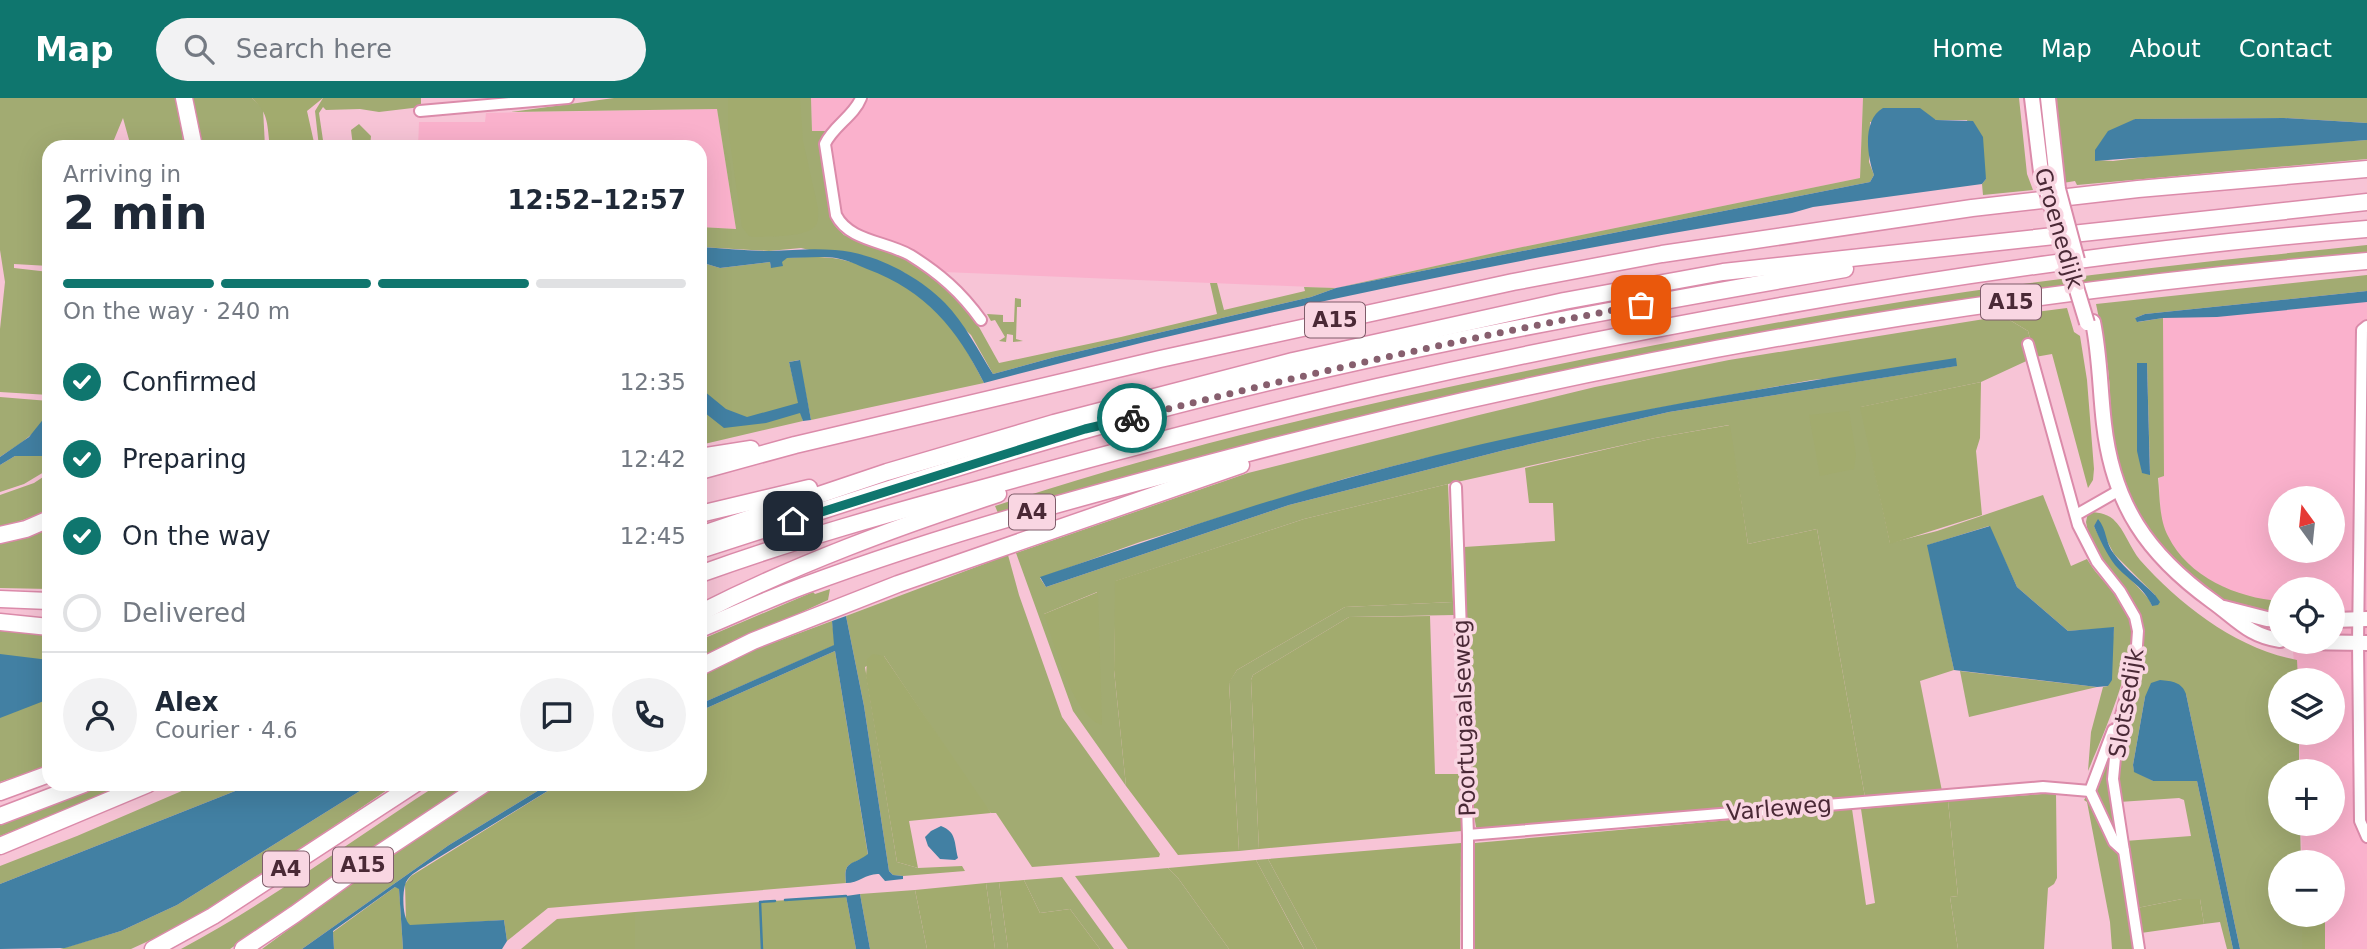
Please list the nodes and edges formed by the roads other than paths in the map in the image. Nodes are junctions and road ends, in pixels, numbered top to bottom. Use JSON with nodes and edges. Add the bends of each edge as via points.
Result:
{"nodes":[{"id":1,"x":184,"y":98,"type":"edge"},
{"id":2,"x":568,"y":98,"type":"edge"},
{"id":3,"x":861,"y":98,"type":"edge"},
{"id":4,"x":2032,"y":98,"type":"edge"},
{"id":5,"x":2048,"y":98,"type":"edge"},
{"id":6,"x":420,"y":111,"type":"dead end"},
{"id":7,"x":193,"y":140,"type":"edge"},
{"id":8,"x":2367,"y":169,"type":"edge"},
{"id":9,"x":2048,"y":171,"type":"junction"},
{"id":10,"x":2367,"y":202,"type":"edge"},
{"id":11,"x":2367,"y":229,"type":"edge"},
{"id":12,"x":1999,"y":242,"type":"junction"},
{"id":13,"x":2367,"y":261,"type":"edge"},
{"id":14,"x":981,"y":320,"type":"dead end"},
{"id":15,"x":2090,"y":323,"type":"junction"},
{"id":16,"x":2367,"y":326,"type":"edge"},
{"id":17,"x":2028,"y":344,"type":"dead end"},
{"id":18,"x":1373,"y":421,"type":"junction"},
{"id":19,"x":1163,"y":438,"type":"junction"},
{"id":20,"x":805,"y":442,"type":"junction"},
{"id":21,"x":707,"y":456,"type":"edge"},
{"id":22,"x":707,"y":469,"type":"edge"},
{"id":23,"x":887,"y":472,"type":"junction"},
{"id":24,"x":1456,"y":487,"type":"dead end"},
{"id":25,"x":2118,"y":491,"type":"junction"},
{"id":26,"x":707,"y":512,"type":"edge"},
{"id":27,"x":2076,"y":515,"type":"junction"},
{"id":28,"x":42,"y":522,"type":"edge"},
{"id":29,"x":707,"y":533,"type":"edge"},
{"id":30,"x":0,"y":535,"type":"edge"},
{"id":31,"x":707,"y":548,"type":"edge"},
{"id":32,"x":707,"y":572,"type":"edge"},
{"id":33,"x":0,"y":599,"type":"edge"},
{"id":34,"x":42,"y":601,"type":"edge"},
{"id":35,"x":2220,"y":607,"type":"junction"},
{"id":36,"x":707,"y":610,"type":"edge"},
{"id":37,"x":2268,"y":620,"type":"edge"},
{"id":38,"x":2345,"y":620,"type":"edge"},
{"id":39,"x":2363,"y":620,"type":"edge"},
{"id":40,"x":0,"y":622,"type":"edge"},
{"id":41,"x":42,"y":626,"type":"edge"},
{"id":42,"x":707,"y":626,"type":"edge"},
{"id":43,"x":2268,"y":637,"type":"edge"},
{"id":44,"x":2345,"y":643,"type":"edge"},
{"id":45,"x":2363,"y":643,"type":"edge"},
{"id":46,"x":707,"y":664,"type":"edge"},
{"id":47,"x":2118,"y":726,"type":"junction"},
{"id":48,"x":42,"y":777,"type":"edge"},
{"id":49,"x":66,"y":791,"type":"edge"},
{"id":50,"x":131,"y":791,"type":"edge"},
{"id":51,"x":404,"y":791,"type":"edge"},
{"id":52,"x":473,"y":791,"type":"edge"},
{"id":53,"x":2090,"y":791,"type":"junction"},
{"id":54,"x":0,"y":792,"type":"edge"},
{"id":55,"x":0,"y":816,"type":"edge"},
{"id":56,"x":1468,"y":835,"type":"junction"},
{"id":57,"x":2367,"y":837,"type":"edge"},
{"id":58,"x":0,"y":846,"type":"edge"},
{"id":59,"x":2124,"y":851,"type":"junction"},
{"id":60,"x":153,"y":949,"type":"edge"},
{"id":61,"x":243,"y":949,"type":"edge"},
{"id":62,"x":1468,"y":949,"type":"edge"},
{"id":63,"x":2140,"y":949,"type":"edge"}],
"edges":[{"from":1,"to":7,"type":"highway"},
{"from":2,"to":6,"type":"street"},
{"from":3,"to":14,"type":"street","via":[[825,144],[839,222],[850,233],[907,254],[934,271],[952,284]]},
{"from":4,"to":9,"type":"main road","name":"Groenedijk"},
{"from":5,"to":9,"type":"main road","name":"Groenedijk"},
{"from":8,"to":20,"type":"highway","number":"A15","via":[[1972,208],[1662,254],[1315,324]]},
{"from":9,"to":15,"type":"main road","name":"Groenedijk","bridge":true},
{"from":9,"to":15,"type":"main road","name":"Groenedijk","bridge":true,"via":[[2058,189]]},
{"from":10,"to":12,"type":"highway","number":"A15"},
{"from":11,"to":19,"type":"highway","number":"A15","via":[[1967,275],[1700,321],[1493,361]]},
{"from":12,"to":23,"type":"highway","number":"A15","via":[[1723,272],[1564,301],[1280,365]]},
{"from":12,"to":31,"type":"highway","number":"A15","via":[[1718,290],[1293,377],[1085,429]]},
{"from":13,"to":18,"type":"highway","number":"A15","via":[[2143,285],[1778,337]]},
{"from":15,"to":25,"type":"main road","name":"Groenedijk","via":[[2110,465]]},
{"from":16,"to":39,"type":"street","via":[[2362,330]]},
{"from":17,"to":27,"type":"street","name":"Slotsedijk"},
{"from":18,"to":42,"type":"highway","number":"A4","via":[[1123,485],[933,541],[800,587]]},
{"from":18,"to":46,"type":"highway","number":"A15","via":[[898,584]]},
{"from":19,"to":32,"type":"highway","number":"A15","via":[[844,526]]},
{"from":19,"to":36,"type":"highway","number":"A4","via":[[876,536]]},
{"from":20,"to":21,"type":"highway","number":"A15"},
{"from":20,"to":22,"type":"highway","number":"A15"},
{"from":23,"to":26,"type":"highway","number":"A15"},
{"from":23,"to":29,"type":"highway","number":"A15"},
{"from":24,"to":56,"type":"street","name":"Poortugaalseweg"},
{"from":25,"to":27,"type":"street"},
{"from":25,"to":35,"type":"main road","name":"Groenedijk","via":[[2161,558]]},
{"from":27,"to":47,"type":"street","name":"Slotsedijk","via":[[2097,562],[2135,617],[2138,631],[2136,660]]},
{"from":28,"to":30,"type":"highway"},
{"from":33,"to":34,"type":"highway"},
{"from":35,"to":37,"type":"main road"},
{"from":35,"to":43,"type":"main road","name":"Groenedijk","via":[[2251,632]]},
{"from":38,"to":39,"type":"main road"},
{"from":39,"to":45,"type":"street"},
{"from":40,"to":41,"type":"highway"},
{"from":44,"to":45,"type":"main road"},
{"from":45,"to":57,"type":"street","via":[[2360,821]]},
{"from":47,"to":53,"type":"street"},
{"from":47,"to":59,"type":"street","name":"Slotsedijk","via":[[2113,779]]},
{"from":48,"to":54,"type":"highway"},
{"from":49,"to":55,"type":"highway"},
{"from":50,"to":58,"type":"highway"},
{"from":51,"to":60,"type":"highway","number":"A4","via":[[213,916]]},
{"from":52,"to":61,"type":"highway","number":"A15"},
{"from":53,"to":56,"type":"street","name":"Varleweg","via":[[2043,787]]},
{"from":53,"to":59,"type":"street","via":[[2114,842]]},
{"from":56,"to":62,"type":"street","name":"Poortugaalseweg"},
{"from":59,"to":63,"type":"street","name":"Slotsedijk"}]}
